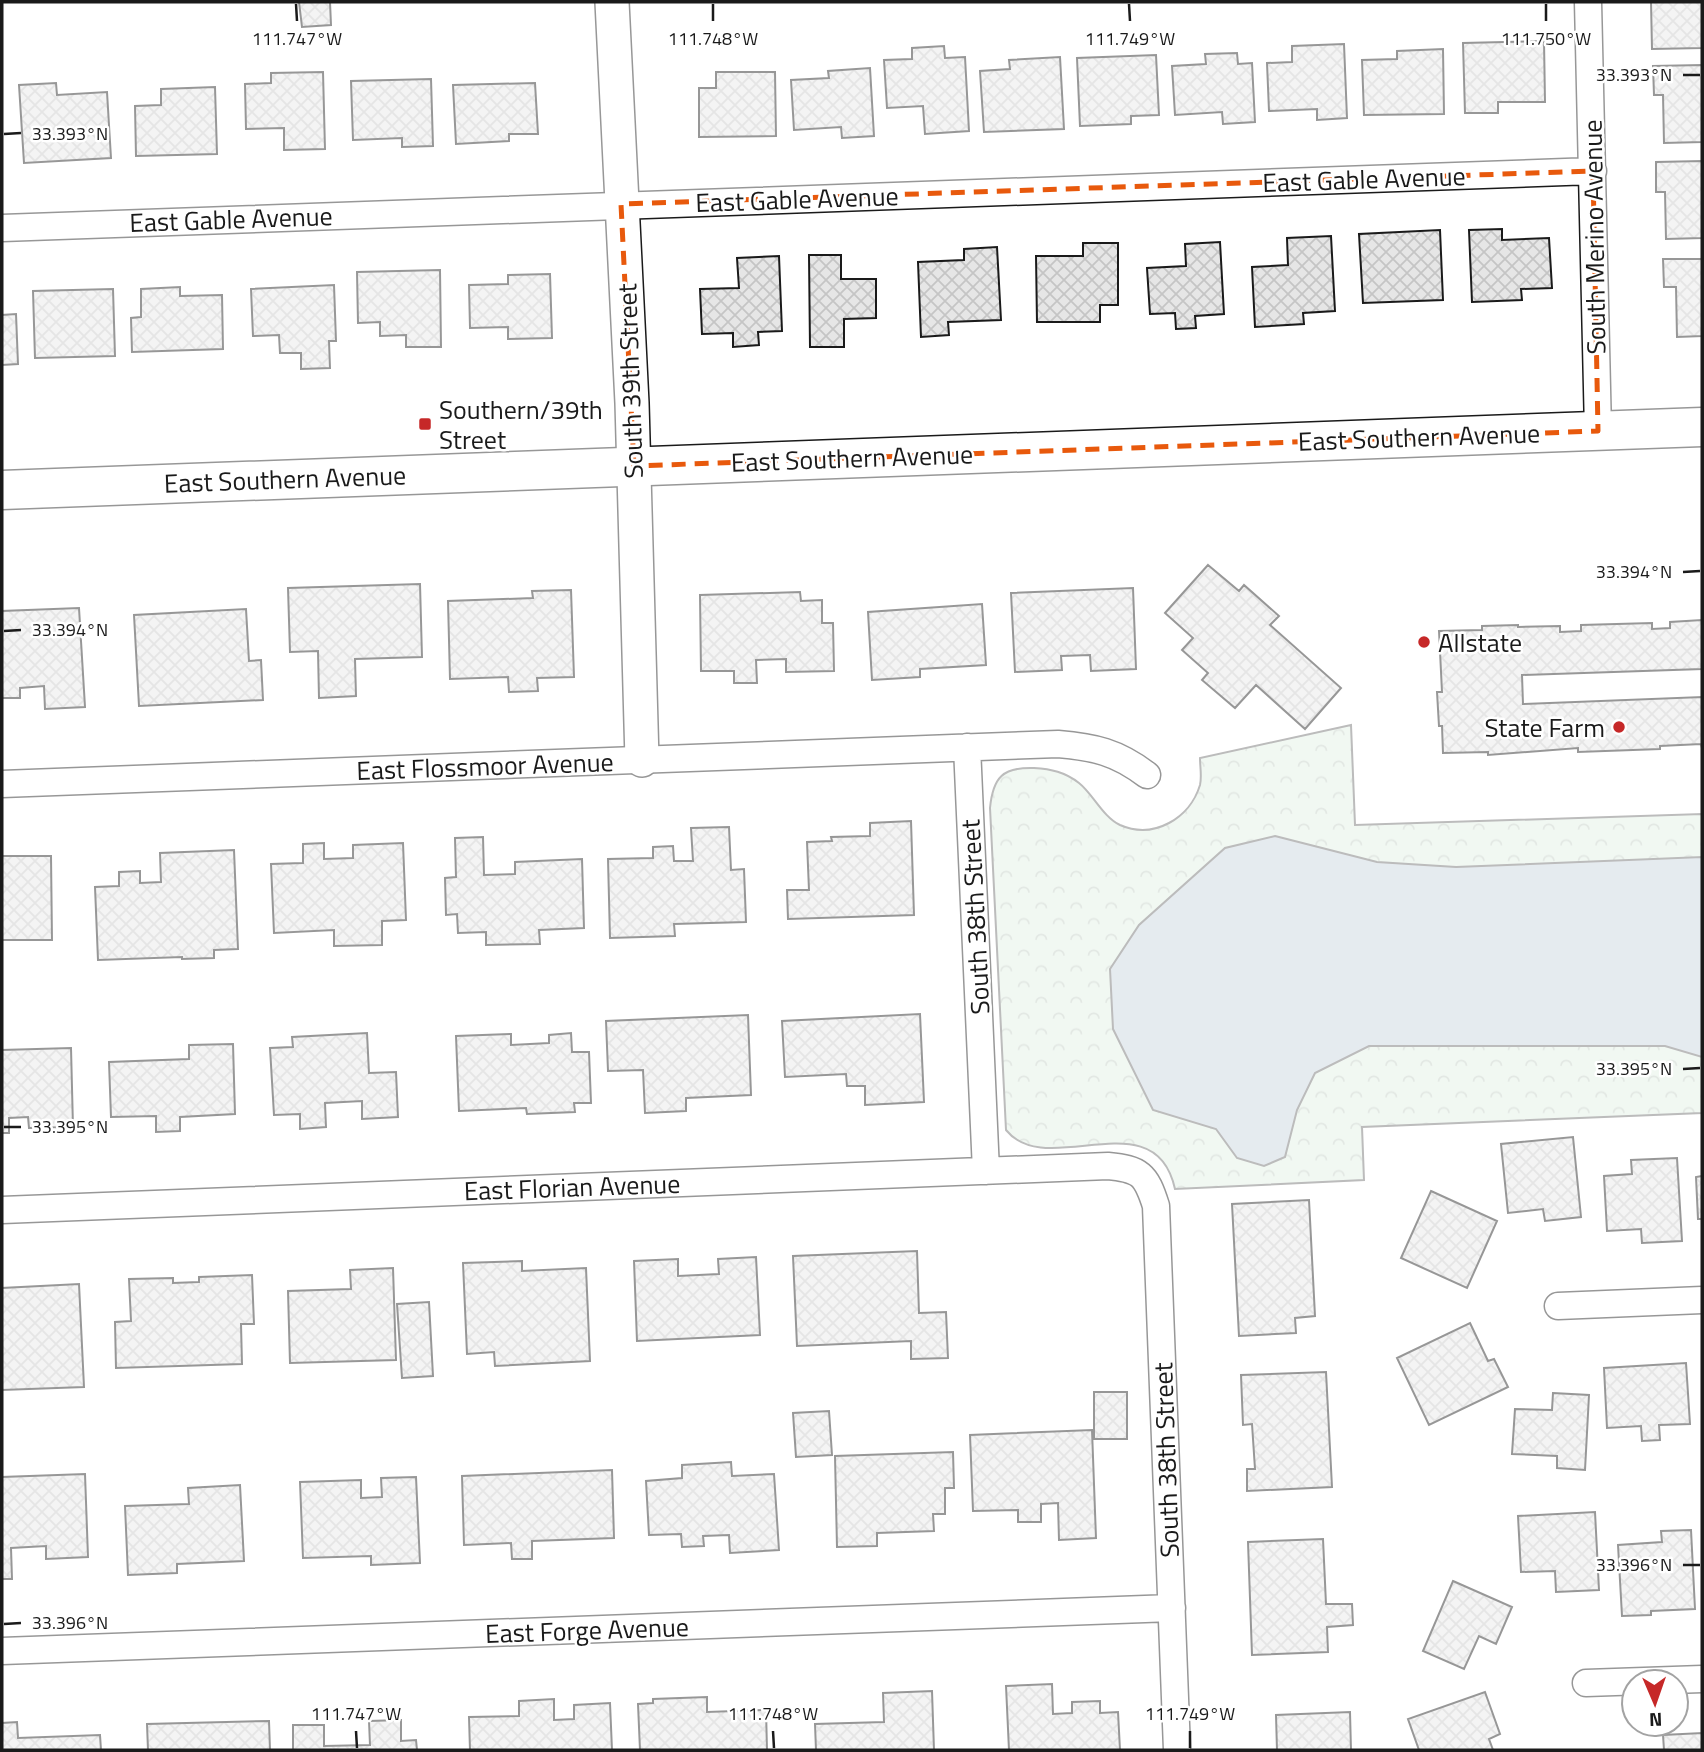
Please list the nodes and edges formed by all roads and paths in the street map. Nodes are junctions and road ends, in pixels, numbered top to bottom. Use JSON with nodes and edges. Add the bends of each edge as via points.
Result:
{"nodes":[{"id":1,"x":612,"y":2,"type":"edge"},
{"id":2,"x":1588,"y":2,"type":"edge"},
{"id":3,"x":1593,"y":171,"type":"junction"},
{"id":4,"x":621,"y":204,"type":"junction"},
{"id":5,"x":2,"y":228,"type":"edge"},
{"id":6,"x":1702,"y":427,"type":"edge"},
{"id":7,"x":1598,"y":431,"type":"junction"},
{"id":8,"x":634,"y":466,"type":"junction"},
{"id":9,"x":2,"y":490,"type":"edge"},
{"id":10,"x":967,"y":747,"type":"junction"},
{"id":11,"x":642,"y":760,"type":"junction"},
{"id":12,"x":1147,"y":775,"type":"dead end"},
{"id":13,"x":2,"y":784,"type":"edge"},
{"id":14,"x":986,"y":1171,"type":"junction"},
{"id":15,"x":1141,"y":1173,"type":"joint"},
{"id":16,"x":2,"y":1210,"type":"edge"},
{"id":17,"x":1702,"y":1300,"type":"edge"},
{"id":18,"x":1558,"y":1306,"type":"dead end"},
{"id":19,"x":1172,"y":1608,"type":"junction"},
{"id":20,"x":2,"y":1651,"type":"edge"},
{"id":21,"x":1702,"y":1679,"type":"edge"},
{"id":22,"x":1586,"y":1683,"type":"dead end"},
{"id":23,"x":1177,"y":1750,"type":"edge"}],
"edges":[{"from":1,"to":4,"type":"street","name":"South 39th Street"},
{"from":2,"to":3,"type":"street","name":"South Merino Avenue"},
{"from":3,"to":4,"type":"street","name":"East Gable Avenue"},
{"from":3,"to":7,"type":"street","name":"South Merino Avenue"},
{"from":4,"to":5,"type":"street","name":"East Gable Avenue"},
{"from":4,"to":8,"type":"street","name":"South 39th Street"},
{"from":6,"to":7,"type":"main road","name":"East Southern Avenue"},
{"from":7,"to":8,"type":"main road","name":"East Southern Avenue"},
{"from":8,"to":9,"type":"main road","name":"East Southern Avenue"},
{"from":8,"to":11,"type":"street","name":"South 39th Street"},
{"from":10,"to":11,"type":"street","name":"East Flossmoor Avenue"},
{"from":10,"to":12,"type":"street","name":"East Flossmoor Avenue","via":[[1084,746],[1109,752]]},
{"from":10,"to":14,"type":"street","name":"South 38th Street"},
{"from":11,"to":13,"type":"street","name":"East Flossmoor Avenue"},
{"from":14,"to":15,"type":"street","name":"East Florian Avenue","via":[[1108,1166]]},
{"from":14,"to":16,"type":"street","name":"East Florian Avenue"},
{"from":15,"to":19,"type":"street","name":"South 38th Street","via":[[1156,1206]]},
{"from":17,"to":18,"type":"street"},
{"from":19,"to":20,"type":"street","name":"East Forge Avenue"},
{"from":19,"to":23,"type":"street","name":"South 38th Street"},
{"from":21,"to":22,"type":"street"}]}
